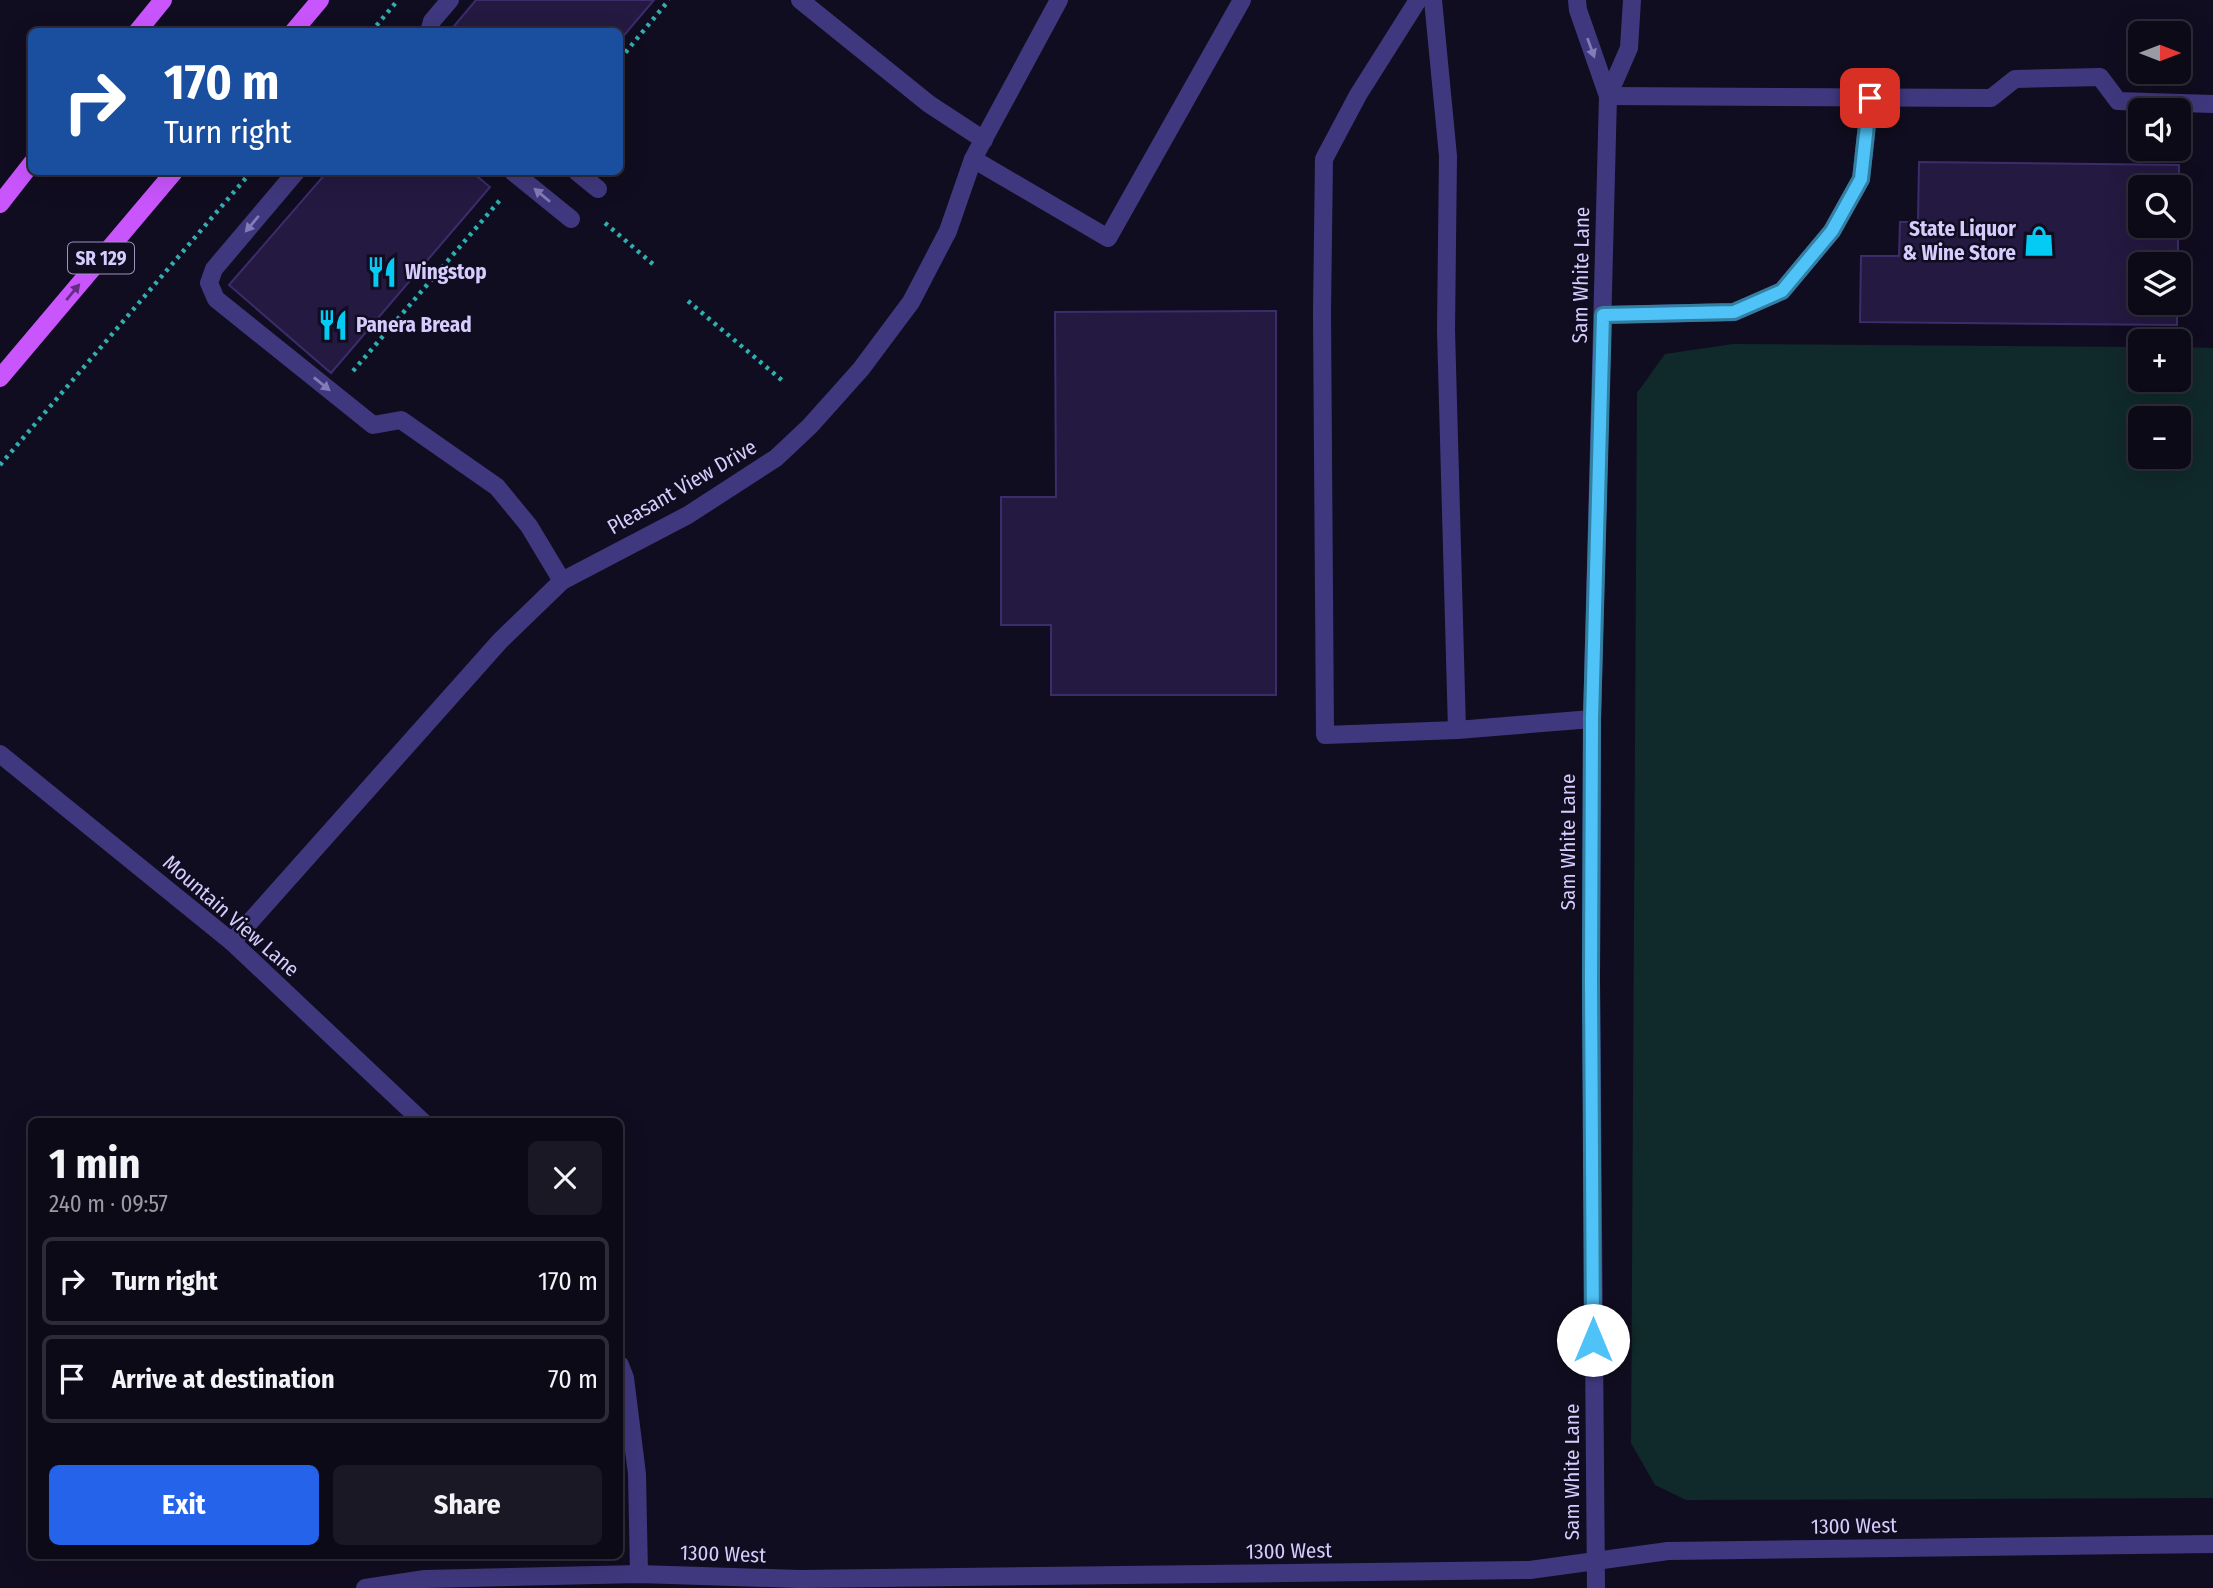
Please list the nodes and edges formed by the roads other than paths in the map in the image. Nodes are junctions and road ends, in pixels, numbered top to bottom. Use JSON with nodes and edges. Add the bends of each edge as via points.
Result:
{"nodes":[{"id":1,"x":163,"y":0,"type":"edge"},
{"id":2,"x":320,"y":0,"type":"edge"},
{"id":3,"x":450,"y":0,"type":"edge"},
{"id":4,"x":800,"y":0,"type":"edge"},
{"id":5,"x":1059,"y":0,"type":"edge"},
{"id":6,"x":1242,"y":0,"type":"edge"},
{"id":7,"x":1418,"y":0,"type":"edge"},
{"id":8,"x":1433,"y":0,"type":"edge"},
{"id":9,"x":1577,"y":0,"type":"edge"},
{"id":10,"x":1632,"y":0,"type":"edge"},
{"id":11,"x":140,"y":28,"type":"edge"},
{"id":12,"x":296,"y":28,"type":"edge"},
{"id":13,"x":430,"y":28,"type":"edge"},
{"id":14,"x":1608,"y":96,"type":"junction"},
{"id":15,"x":1870,"y":98,"type":"junction"},
{"id":16,"x":2213,"y":104,"type":"edge"},
{"id":17,"x":984,"y":140,"type":"junction"},
{"id":18,"x":974,"y":159,"type":"junction"},
{"id":19,"x":28,"y":168,"type":"edge"},
{"id":20,"x":171,"y":175,"type":"edge"},
{"id":21,"x":293,"y":175,"type":"edge"},
{"id":22,"x":517,"y":175,"type":"edge"},
{"id":23,"x":581,"y":175,"type":"edge"},
{"id":24,"x":598,"y":189,"type":"dead end"},
{"id":25,"x":0,"y":204,"type":"edge"},
{"id":26,"x":571,"y":219,"type":"dead end"},
{"id":27,"x":1603,"y":315,"type":"junction"},
{"id":28,"x":0,"y":378,"type":"edge"},
{"id":29,"x":562,"y":581,"type":"junction"},
{"id":30,"x":1592,"y":719,"type":"junction"},
{"id":31,"x":1457,"y":730,"type":"junction"},
{"id":32,"x":0,"y":754,"type":"edge"},
{"id":33,"x":232,"y":942,"type":"junction"},
{"id":34,"x":419,"y":1118,"type":"edge"},
{"id":35,"x":623,"y":1373,"type":"edge"},
{"id":36,"x":2213,"y":1544,"type":"edge"},
{"id":37,"x":1595,"y":1562,"type":"junction"},
{"id":38,"x":639,"y":1574,"type":"junction"},
{"id":39,"x":365,"y":1588,"type":"edge"},
{"id":40,"x":1595,"y":1588,"type":"edge"}],
"edges":[{"from":1,"to":11,"type":"main road"},
{"from":2,"to":12,"type":"main road"},
{"from":3,"to":13,"type":"street"},
{"from":4,"to":17,"type":"street","via":[[929,104]]},
{"from":5,"to":17,"type":"street","name":"Pleasant View Drive"},
{"from":6,"to":18,"type":"street","via":[[1108,238]]},
{"from":7,"to":31,"type":"street","via":[[1324,159],[1325,735]]},
{"from":8,"to":31,"type":"street","via":[[1448,156],[1446,330]]},
{"from":9,"to":14,"type":"street","name":"Sam White Lane","one_way":true},
{"from":10,"to":14,"type":"street","name":"Sam White Lane","via":[[1629,48]]},
{"from":14,"to":15,"type":"street"},
{"from":14,"to":27,"type":"street","name":"Sam White Lane"},
{"from":15,"to":16,"type":"street","via":[[1991,98],[2015,79],[2100,77],[2118,101]]},
{"from":15,"to":27,"type":"street","via":[[1861,179],[1832,231],[1782,291],[1734,312]]},
{"from":17,"to":18,"type":"street","name":"Pleasant View Drive"},
{"from":18,"to":29,"type":"street","name":"Pleasant View Drive","via":[[948,231],[911,302],[861,369],[810,425],[776,458],[688,515]]},
{"from":19,"to":25,"type":"main road"},
{"from":28,"to":20,"type":"main road","number":"SR 129","one_way":true},
{"from":21,"to":29,"type":"street","one_way":true,"via":[[214,269],[209,283],[216,299],[373,425],[401,420],[497,487],[529,526]]},
{"from":26,"to":22,"type":"street","one_way":true},
{"from":23,"to":24,"type":"street"},
{"from":27,"to":30,"type":"street","name":"Sam White Lane"},
{"from":29,"to":33,"type":"street","name":"Pleasant View Drive","via":[[500,641]]},
{"from":30,"to":31,"type":"street"},
{"from":30,"to":37,"type":"street","name":"Sam White Lane"},
{"from":32,"to":33,"type":"street","name":"Mountain View Lane"},
{"from":33,"to":34,"type":"street","name":"Mountain View Lane"},
{"from":35,"to":38,"type":"street","via":[[635,1449]]},
{"from":36,"to":37,"type":"street","name":"1300 West","via":[[1668,1551]]},
{"from":37,"to":38,"type":"street","name":"1300 West","via":[[1530,1570],[1241,1575],[799,1579]]},
{"from":37,"to":40,"type":"street","name":"Sam White Lane"},
{"from":38,"to":39,"type":"street","name":"1300 West","via":[[425,1579]]}]}
